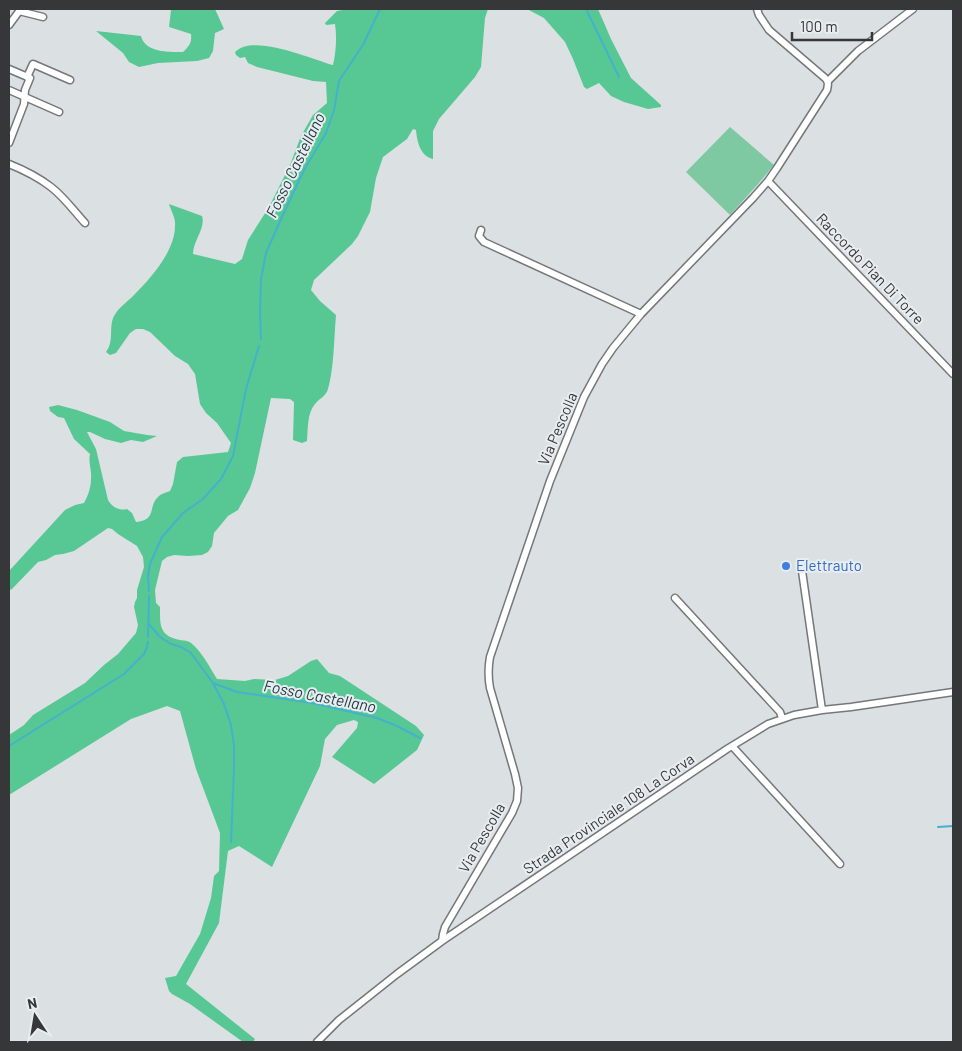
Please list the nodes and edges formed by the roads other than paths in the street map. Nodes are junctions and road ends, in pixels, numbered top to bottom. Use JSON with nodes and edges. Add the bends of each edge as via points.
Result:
{"nodes":[{"id":1,"x":757,"y":9,"type":"edge"},
{"id":2,"x":913,"y":9,"type":"edge"},
{"id":3,"x":20,"y":10,"type":"edge"},
{"id":4,"x":43,"y":17,"type":"dead end"},
{"id":5,"x":9,"y":25,"type":"edge"},
{"id":6,"x":9,"y":69,"type":"edge"},
{"id":7,"x":27,"y":76,"type":"junction"},
{"id":8,"x":70,"y":80,"type":"dead end"},
{"id":9,"x":828,"y":81,"type":"junction"},
{"id":10,"x":9,"y":90,"type":"edge"},
{"id":11,"x":24,"y":97,"type":"junction"},
{"id":12,"x":59,"y":112,"type":"dead end"},
{"id":13,"x":9,"y":143,"type":"edge"},
{"id":14,"x":9,"y":164,"type":"edge"},
{"id":15,"x":768,"y":182,"type":"junction"},
{"id":16,"x":85,"y":223,"type":"dead end"},
{"id":17,"x":481,"y":230,"type":"dead end"},
{"id":18,"x":640,"y":314,"type":"junction"},
{"id":19,"x":953,"y":374,"type":"edge"},
{"id":20,"x":801,"y":564,"type":"dead end"},
{"id":21,"x":675,"y":598,"type":"dead end"},
{"id":22,"x":953,"y":692,"type":"edge"},
{"id":23,"x":822,"y":710,"type":"junction"},
{"id":24,"x":782,"y":718,"type":"junction"},
{"id":25,"x":732,"y":746,"type":"junction"},
{"id":26,"x":840,"y":864,"type":"dead end"},
{"id":27,"x":442,"y":941,"type":"junction"},
{"id":28,"x":317,"y":1042,"type":"edge"}],
"edges":[{"from":1,"to":9,"type":"street","via":[[769,30]]},
{"from":2,"to":9,"type":"street","via":[[858,52]]},
{"from":3,"to":4,"type":"street"},
{"from":3,"to":5,"type":"street"},
{"from":6,"to":7,"type":"street"},
{"from":7,"to":8,"type":"street","via":[[33,64]]},
{"from":7,"to":11,"type":"street","via":[[30,78]]},
{"from":9,"to":15,"type":"street","name":"Via Pescolla","via":[[827,90]]},
{"from":10,"to":11,"type":"street"},
{"from":11,"to":12,"type":"street"},
{"from":11,"to":13,"type":"street"},
{"from":14,"to":16,"type":"street","via":[[52,188]]},
{"from":15,"to":18,"type":"street","name":"Via Pescolla"},
{"from":15,"to":19,"type":"street","name":"Raccordo Pian Di Torre"},
{"from":17,"to":18,"type":"street","via":[[479,236],[484,242]]},
{"from":18,"to":27,"type":"street","name":"Via Pescolla","via":[[613,348],[580,405],[550,481],[490,657],[488,678],[515,774],[517,801],[445,927]]},
{"from":20,"to":23,"type":"street"},
{"from":21,"to":24,"type":"street","via":[[780,712]]},
{"from":22,"to":23,"type":"street","name":"Strada Provinciale 108 La Corva"},
{"from":23,"to":24,"type":"street","name":"Strada Provinciale 108 La Corva"},
{"from":24,"to":25,"type":"street","name":"Strada Provinciale 108 La Corva"},
{"from":25,"to":26,"type":"street"},
{"from":25,"to":27,"type":"street","name":"Strada Provinciale 108 La Corva"},
{"from":27,"to":28,"type":"street","name":"Strada Provinciale 108 La Corva","via":[[339,1020]]}]}
